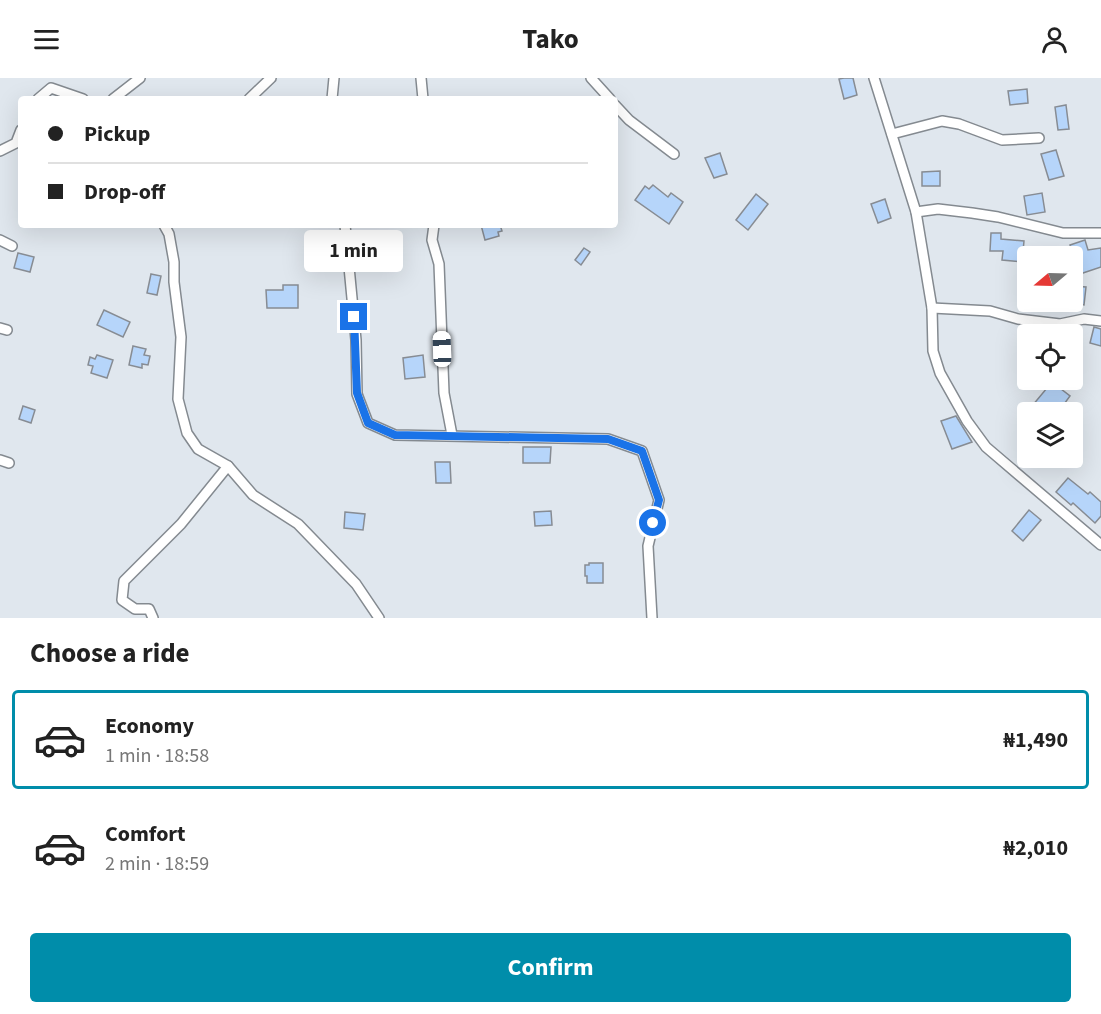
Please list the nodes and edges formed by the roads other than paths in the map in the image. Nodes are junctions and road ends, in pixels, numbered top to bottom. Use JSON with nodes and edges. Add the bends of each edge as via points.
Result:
{"nodes":[{"id":1,"x":140,"y":78,"type":"edge"},
{"id":2,"x":271,"y":78,"type":"edge"},
{"id":3,"x":334,"y":78,"type":"edge"},
{"id":4,"x":421,"y":78,"type":"edge"},
{"id":5,"x":591,"y":78,"type":"edge"},
{"id":6,"x":874,"y":78,"type":"edge"},
{"id":7,"x":42,"y":96,"type":"edge"},
{"id":8,"x":74,"y":96,"type":"edge"},
{"id":9,"x":117,"y":96,"type":"edge"},
{"id":10,"x":252,"y":96,"type":"edge"},
{"id":11,"x":332,"y":96,"type":"edge"},
{"id":12,"x":423,"y":96,"type":"edge"},
{"id":13,"x":607,"y":96,"type":"edge"},
{"id":14,"x":618,"y":108,"type":"edge"},
{"id":15,"x":892,"y":134,"type":"junction"},
{"id":16,"x":18,"y":138,"type":"edge"},
{"id":17,"x":1039,"y":138,"type":"dead end"},
{"id":18,"x":0,"y":151,"type":"edge"},
{"id":19,"x":674,"y":154,"type":"dead end"},
{"id":20,"x":916,"y":212,"type":"junction"},
{"id":21,"x":166,"y":228,"type":"edge"},
{"id":22,"x":345,"y":228,"type":"edge"},
{"id":23,"x":434,"y":228,"type":"edge"},
{"id":24,"x":1101,"y":233,"type":"edge"},
{"id":25,"x":0,"y":240,"type":"edge"},
{"id":26,"x":12,"y":246,"type":"dead end"},
{"id":27,"x":932,"y":308,"type":"junction"},
{"id":28,"x":1101,"y":321,"type":"edge"},
{"id":29,"x":452,"y":435,"type":"junction"},
{"id":30,"x":228,"y":466,"type":"junction"},
{"id":31,"x":1100,"y":543,"type":"edge"},
{"id":32,"x":153,"y":618,"type":"edge"},
{"id":33,"x":379,"y":618,"type":"edge"},
{"id":34,"x":652,"y":618,"type":"edge"}],
"edges":[{"from":1,"to":9,"type":"street"},
{"from":2,"to":10,"type":"street"},
{"from":3,"to":11,"type":"street"},
{"from":4,"to":12,"type":"street"},
{"from":5,"to":13,"type":"street"},
{"from":6,"to":15,"type":"street"},
{"from":7,"to":8,"type":"street","via":[[51,88]]},
{"from":14,"to":19,"type":"street"},
{"from":15,"to":17,"type":"street","via":[[942,121],[1002,140]]},
{"from":15,"to":20,"type":"street"},
{"from":16,"to":18,"type":"street","via":[[16,143]]},
{"from":20,"to":24,"type":"street","via":[[938,209],[998,217],[1063,233]]},
{"from":20,"to":27,"type":"street"},
{"from":21,"to":30,"type":"street","via":[[181,338],[178,399],[187,433],[198,449]]},
{"from":22,"to":29,"type":"street","via":[[357,393],[368,423],[395,435]]},
{"from":23,"to":29,"type":"street","via":[[432,240],[439,264],[444,393]]},
{"from":25,"to":26,"type":"street"},
{"from":27,"to":28,"type":"street","via":[[990,311],[1060,324],[1084,319]]},
{"from":27,"to":31,"type":"street","via":[[933,351],[940,373],[973,430],[986,447]]},
{"from":29,"to":34,"type":"street","via":[[608,439],[642,451],[659,500],[648,546]]},
{"from":30,"to":32,"type":"street","via":[[181,524],[124,581],[122,600],[135,609],[149,609]]},
{"from":30,"to":33,"type":"street","via":[[253,495],[298,525],[356,584]]}]}
